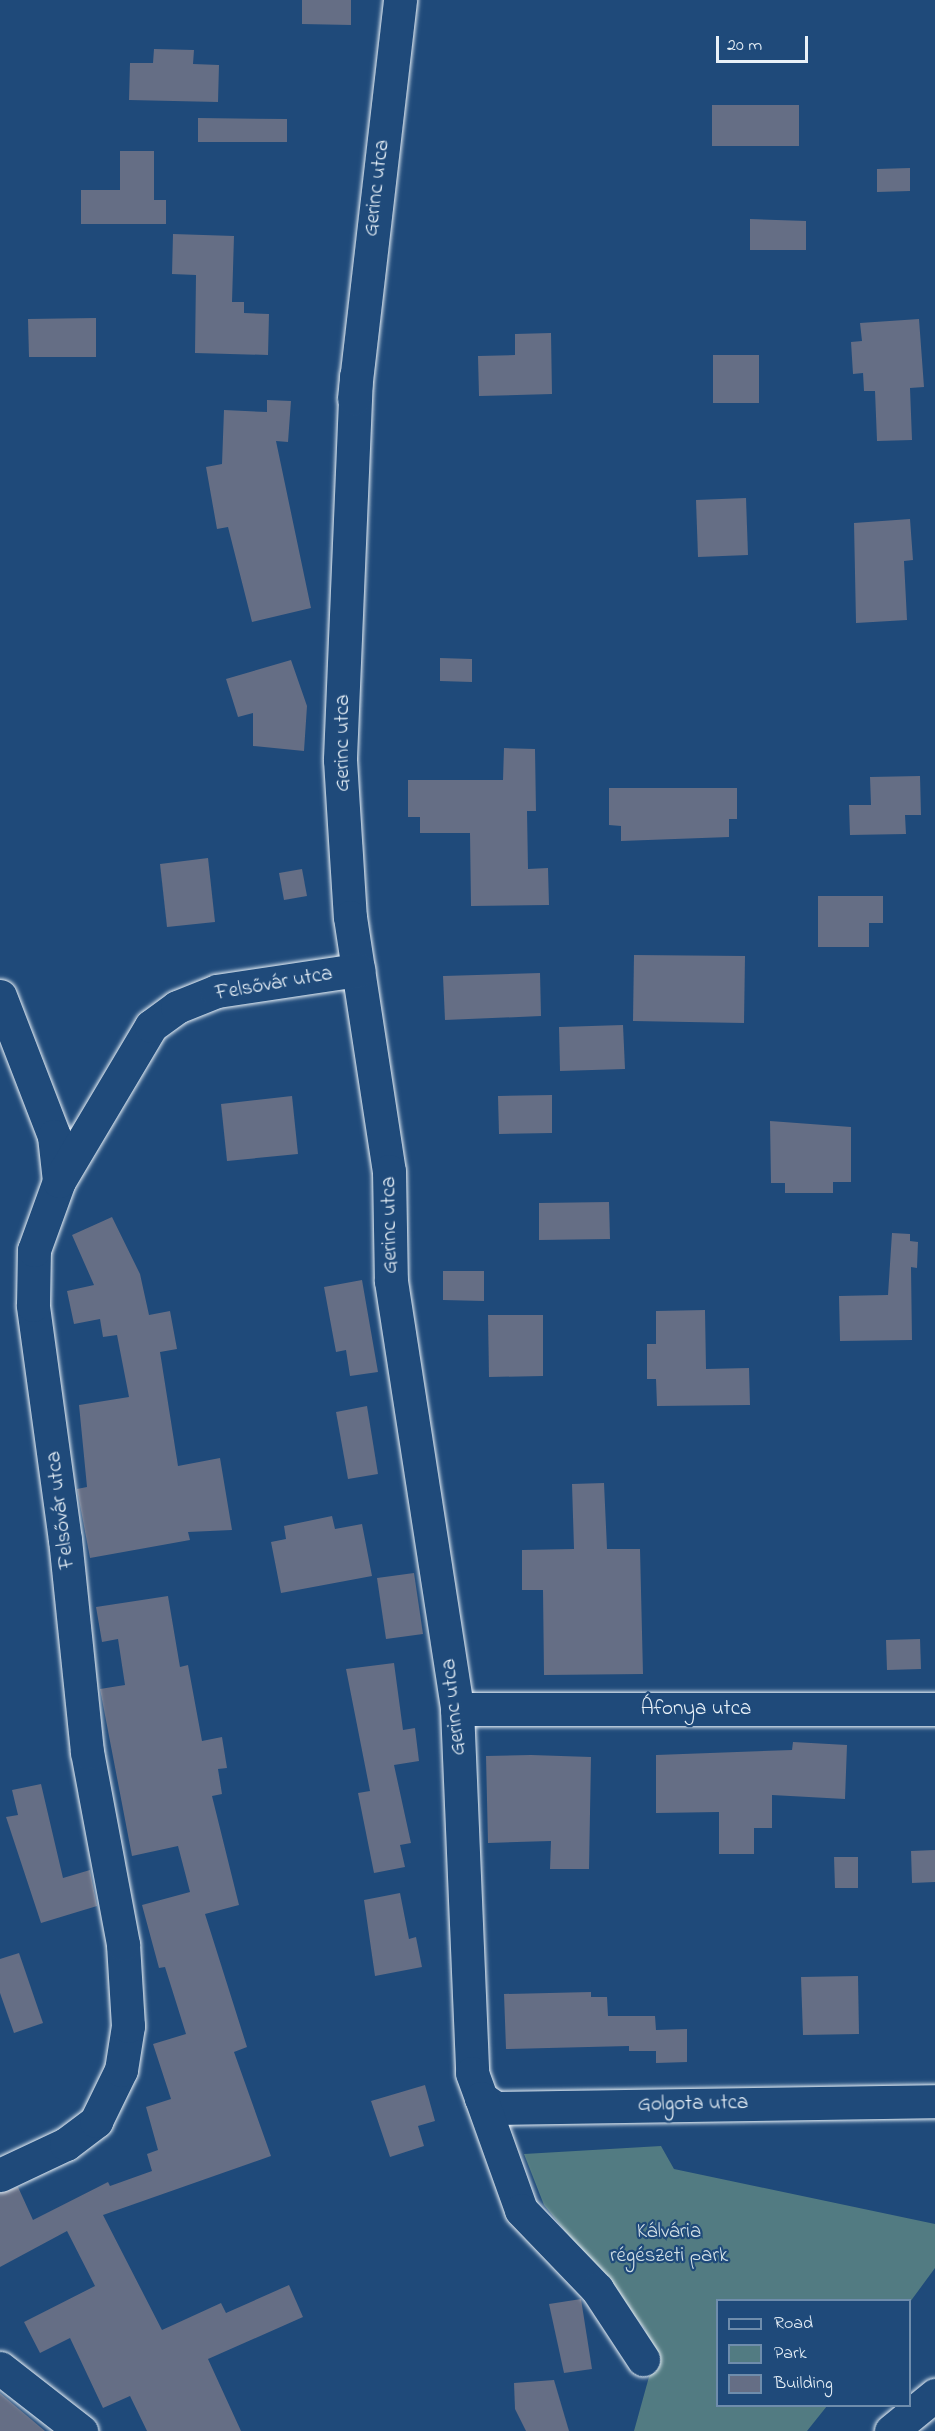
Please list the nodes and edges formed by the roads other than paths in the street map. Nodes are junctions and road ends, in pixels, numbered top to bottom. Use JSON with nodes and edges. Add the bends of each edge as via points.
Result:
{"nodes":[{"id":1,"x":400,"y":0,"type":"edge"},
{"id":2,"x":356,"y":376,"type":"junction"},
{"id":3,"x":358,"y":970,"type":"junction"},
{"id":4,"x":0,"y":996,"type":"edge"},
{"id":5,"x":59,"y":1181,"type":"junction"},
{"id":6,"x":935,"y":1708,"type":"edge"},
{"id":7,"x":457,"y":1709,"type":"junction"},
{"id":8,"x":477,"y":2086,"type":"junction"},
{"id":9,"x":935,"y":2101,"type":"edge"},
{"id":10,"x":0,"y":2175,"type":"edge"},
{"id":11,"x":643,"y":2359,"type":"dead end"},
{"id":12,"x":0,"y":2368,"type":"edge"},
{"id":13,"x":935,"y":2395,"type":"edge"},
{"id":14,"x":81,"y":2431,"type":"edge"},
{"id":15,"x":891,"y":2431,"type":"edge"}],
"edges":[{"from":1,"to":2,"type":"street","name":"Gerinc utca"},
{"from":2,"to":2,"type":"street","name":"Gerinc utca","via":[[344,490],[339,590],[351,435]]},
{"from":2,"to":3,"type":"street","name":"Gerinc utca","via":[[340,760]]},
{"from":3,"to":5,"type":"street","name":"Felsővár utca","via":[[218,991],[177,1007],[151,1026],[131,1054]]},
{"from":3,"to":7,"type":"street","name":"Gerinc utca","via":[[389,1171],[391,1281]]},
{"from":4,"to":5,"type":"street","via":[[54,1136]]},
{"from":5,"to":10,"type":"street","name":"Felsővár utca","via":[[34,1250],[31,1276],[87,1752],[123,1944],[126,2049],[106,2106],[84,2133]]},
{"from":6,"to":7,"type":"street","name":"Áfonya utca"},
{"from":7,"to":8,"type":"street","name":"Gerinc utca"},
{"from":8,"to":9,"type":"street","name":"Golgota utca","via":[[506,2108]]},
{"from":8,"to":11,"type":"street","name":"Gerinc utca","via":[[521,2210],[597,2289]]},
{"from":12,"to":14,"type":"street"},
{"from":13,"to":15,"type":"street"}]}
